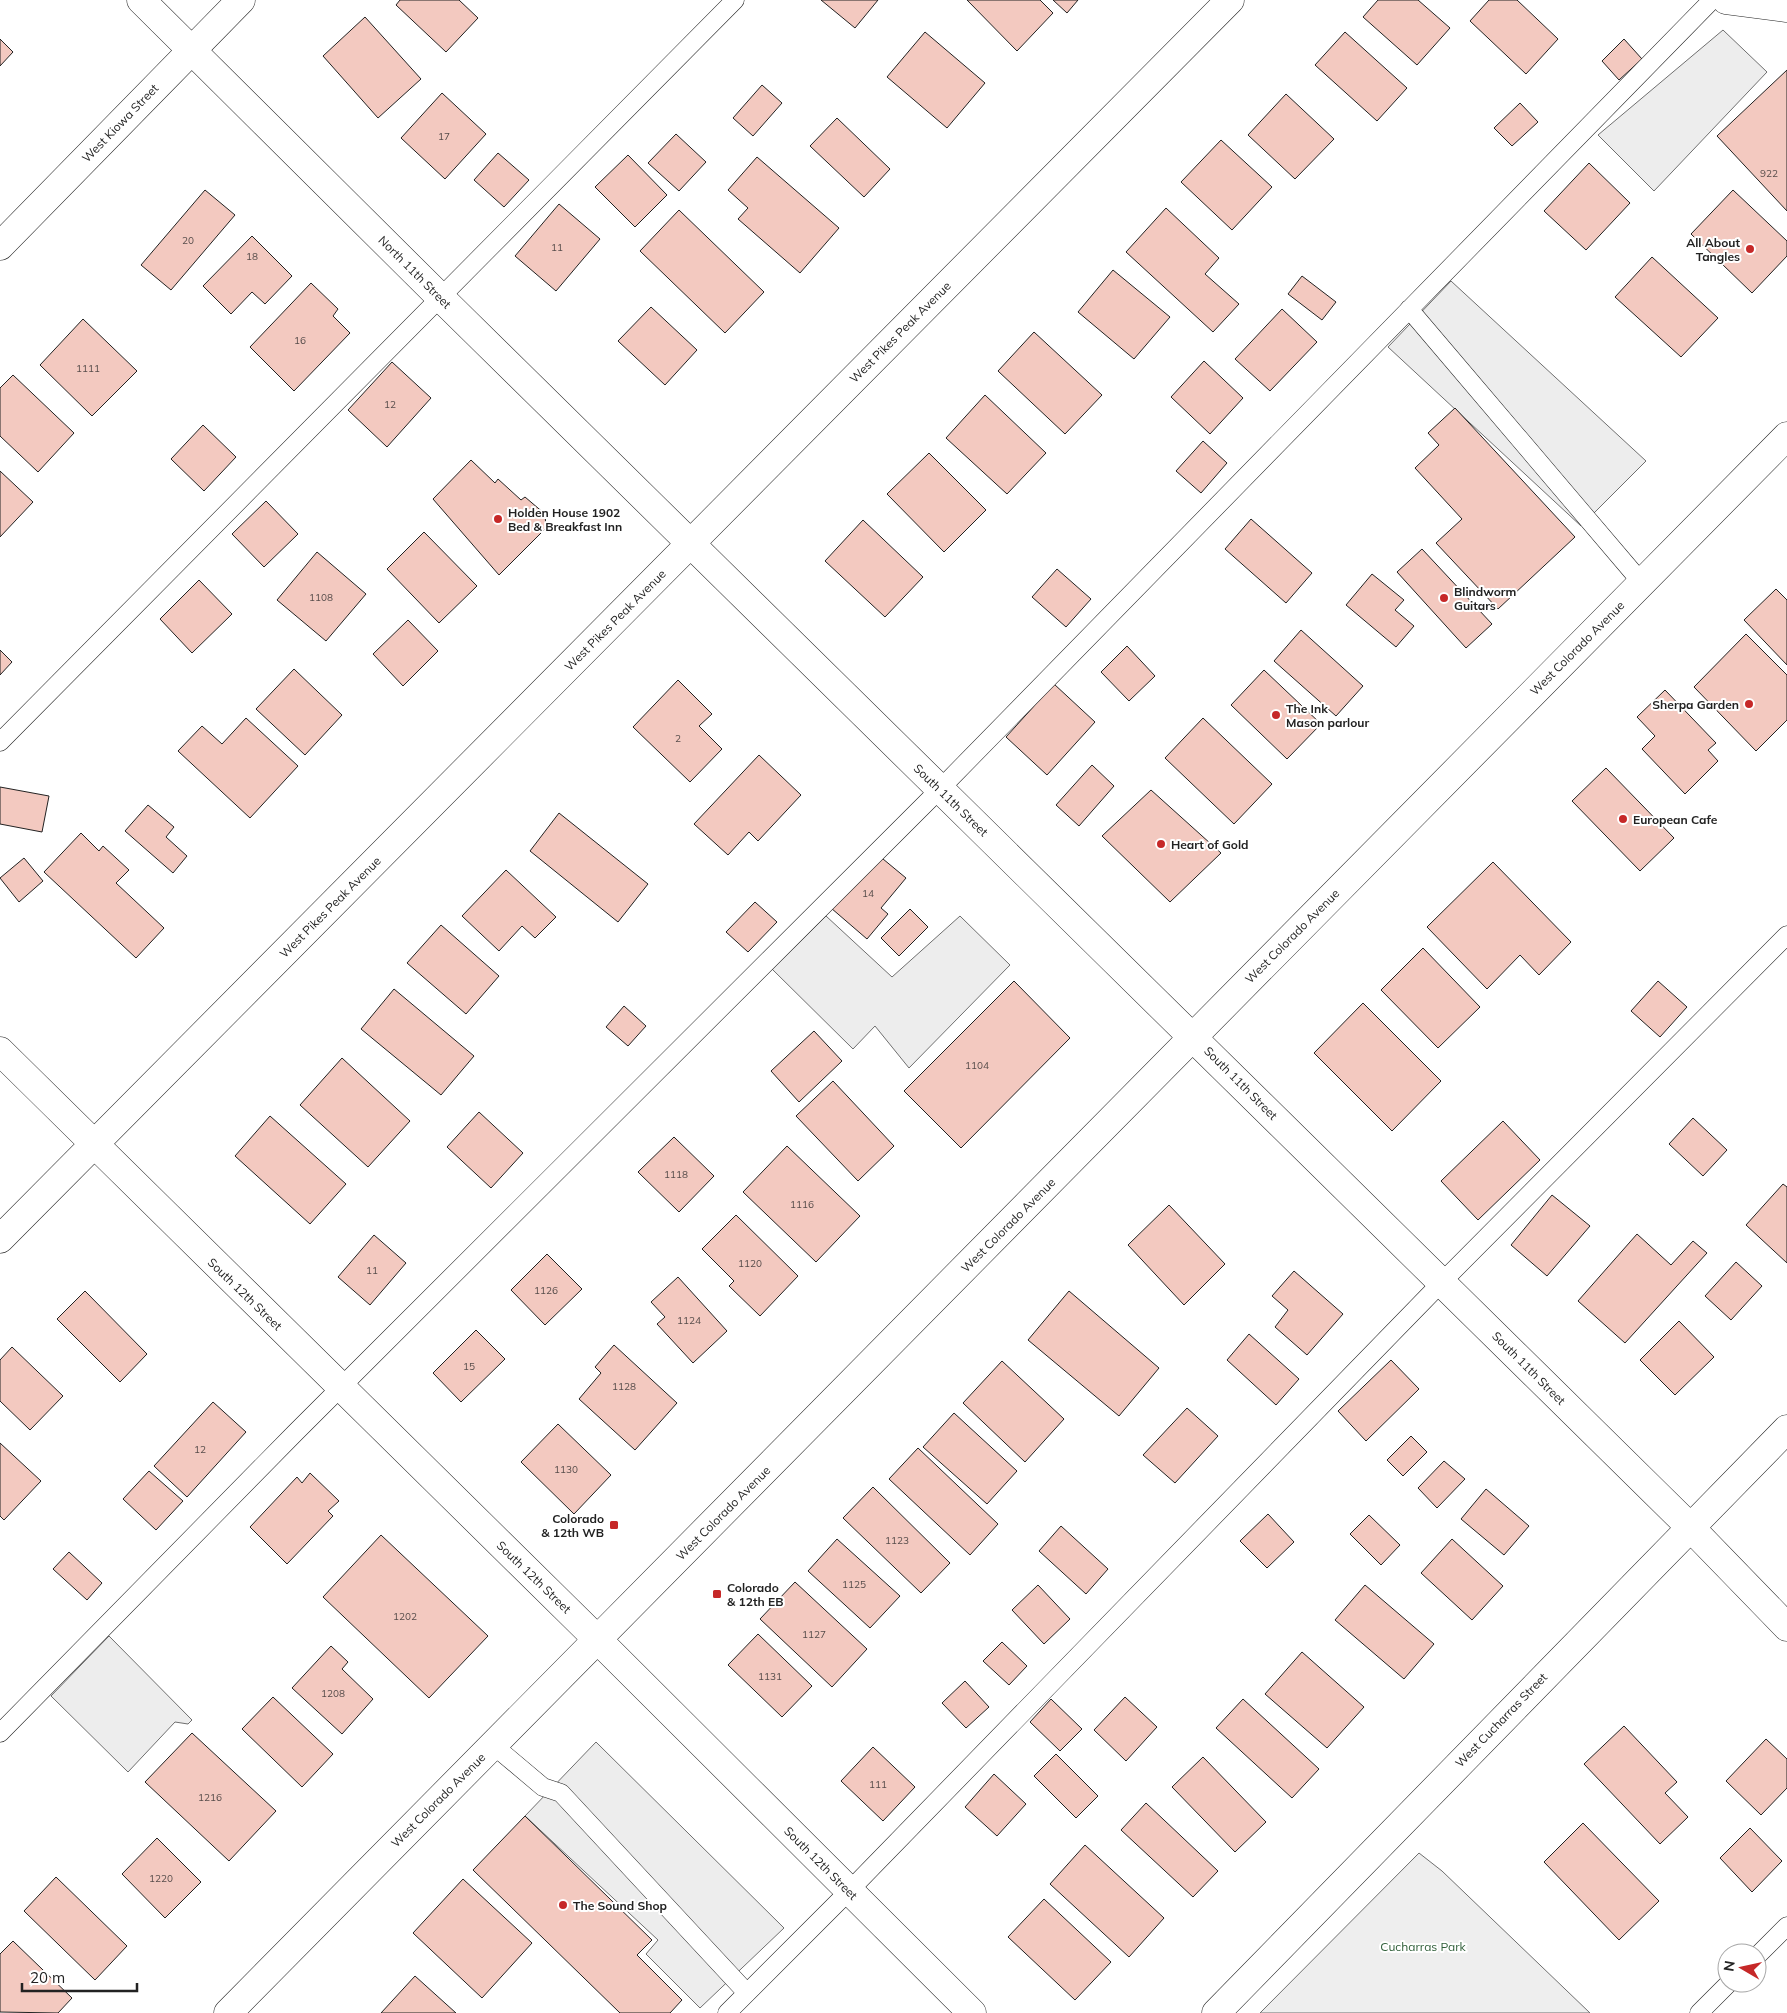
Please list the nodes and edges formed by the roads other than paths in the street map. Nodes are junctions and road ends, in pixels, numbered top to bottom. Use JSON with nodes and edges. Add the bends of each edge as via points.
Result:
{"nodes":[{"id":1,"x":141,"y":0,"type":"edge"},
{"id":2,"x":241,"y":0,"type":"edge"},
{"id":3,"x":735,"y":0,"type":"edge"},
{"id":4,"x":1230,"y":0,"type":"edge"},
{"id":5,"x":1712,"y":0,"type":"edge"},
{"id":6,"x":1726,"y":0,"type":"edge"},
{"id":7,"x":1787,"y":8,"type":"edge"},
{"id":8,"x":191,"y":50,"type":"junction"},
{"id":9,"x":0,"y":246,"type":"edge"},
{"id":10,"x":439,"y":296,"type":"junction"},
{"id":11,"x":1409,"y":309,"type":"junction"},
{"id":12,"x":1785,"y":441,"type":"edge"},
{"id":13,"x":691,"y":543,"type":"junction"},
{"id":14,"x":1642,"y":583,"type":"junction"},
{"id":15,"x":0,"y":742,"type":"edge"},
{"id":16,"x":940,"y":789,"type":"junction"},
{"id":17,"x":1787,"y":935,"type":"edge"},
{"id":18,"x":1193,"y":1037,"type":"junction"},
{"id":19,"x":0,"y":1051,"type":"edge"},
{"id":20,"x":94,"y":1145,"type":"junction"},
{"id":21,"x":0,"y":1240,"type":"edge"},
{"id":22,"x":1442,"y":1282,"type":"junction"},
{"id":23,"x":342,"y":1388,"type":"junction"},
{"id":24,"x":1787,"y":1429,"type":"edge"},
{"id":25,"x":1690,"y":1526,"type":"junction"},
{"id":26,"x":1787,"y":1627,"type":"edge"},
{"id":27,"x":598,"y":1640,"type":"junction"},
{"id":28,"x":0,"y":1733,"type":"edge"},
{"id":29,"x":493,"y":1745,"type":"junction"},
{"id":30,"x":849,"y":1891,"type":"junction"},
{"id":31,"x":1787,"y":1926,"type":"edge"},
{"id":32,"x":1767,"y":1946,"type":"edge"},
{"id":33,"x":747,"y":1993,"type":"junction"},
{"id":34,"x":1719,"y":1993,"type":"edge"},
{"id":35,"x":228,"y":2013,"type":"edge"},
{"id":36,"x":727,"y":2013,"type":"edge"},
{"id":37,"x":972,"y":2013,"type":"edge"},
{"id":38,"x":1216,"y":2013,"type":"edge"},
{"id":39,"x":1699,"y":2013,"type":"edge"}],
"edges":[{"from":1,"to":8,"type":"street","name":"North 11th Street"},
{"from":2,"to":8,"type":"street","name":"West Kiowa Street"},
{"from":3,"to":10,"type":"lane"},
{"from":4,"to":13,"type":"street","name":"West Pikes Peak Avenue"},
{"from":5,"to":11,"type":"lane"},
{"from":6,"to":7,"type":"street"},
{"from":8,"to":9,"type":"street","name":"West Kiowa Street"},
{"from":8,"to":10,"type":"street","name":"North 11th Street"},
{"from":10,"to":13,"type":"street","name":"North 11th Street"},
{"from":10,"to":15,"type":"lane"},
{"from":11,"to":14,"type":"lane"},
{"from":11,"to":16,"type":"lane"},
{"from":12,"to":14,"type":"street","name":"West Colorado Avenue"},
{"from":13,"to":16,"type":"street","name":"South 11th Street"},
{"from":13,"to":20,"type":"street","name":"West Pikes Peak Avenue"},
{"from":14,"to":18,"type":"street","name":"West Colorado Avenue"},
{"from":16,"to":18,"type":"street","name":"South 11th Street"},
{"from":16,"to":23,"type":"lane"},
{"from":17,"to":22,"type":"lane"},
{"from":18,"to":22,"type":"street","name":"South 11th Street"},
{"from":18,"to":27,"type":"street","name":"West Colorado Avenue"},
{"from":19,"to":20,"type":"street","name":"South 12th Street"},
{"from":20,"to":21,"type":"street","name":"West Pikes Peak Avenue"},
{"from":20,"to":23,"type":"street","name":"South 12th Street"},
{"from":22,"to":25,"type":"street","name":"South 11th Street"},
{"from":22,"to":30,"type":"lane"},
{"from":23,"to":27,"type":"street","name":"South 12th Street"},
{"from":23,"to":28,"type":"lane"},
{"from":24,"to":25,"type":"street","name":"West Cucharras Street"},
{"from":25,"to":26,"type":"street","name":"South 11th Street"},
{"from":25,"to":38,"type":"street","name":"West Cucharras Street"},
{"from":27,"to":29,"type":"street","name":"West Colorado Avenue"},
{"from":27,"to":30,"type":"street","name":"South 12th Street"},
{"from":29,"to":33,"type":"lane","via":[[543,1787],[562,1793]]},
{"from":29,"to":35,"type":"street","name":"West Colorado Avenue"},
{"from":30,"to":33,"type":"lane"},
{"from":30,"to":37,"type":"street","name":"South 12th Street"},
{"from":31,"to":32,"type":"lane"},
{"from":33,"to":36,"type":"lane"},
{"from":34,"to":39,"type":"lane"}]}
